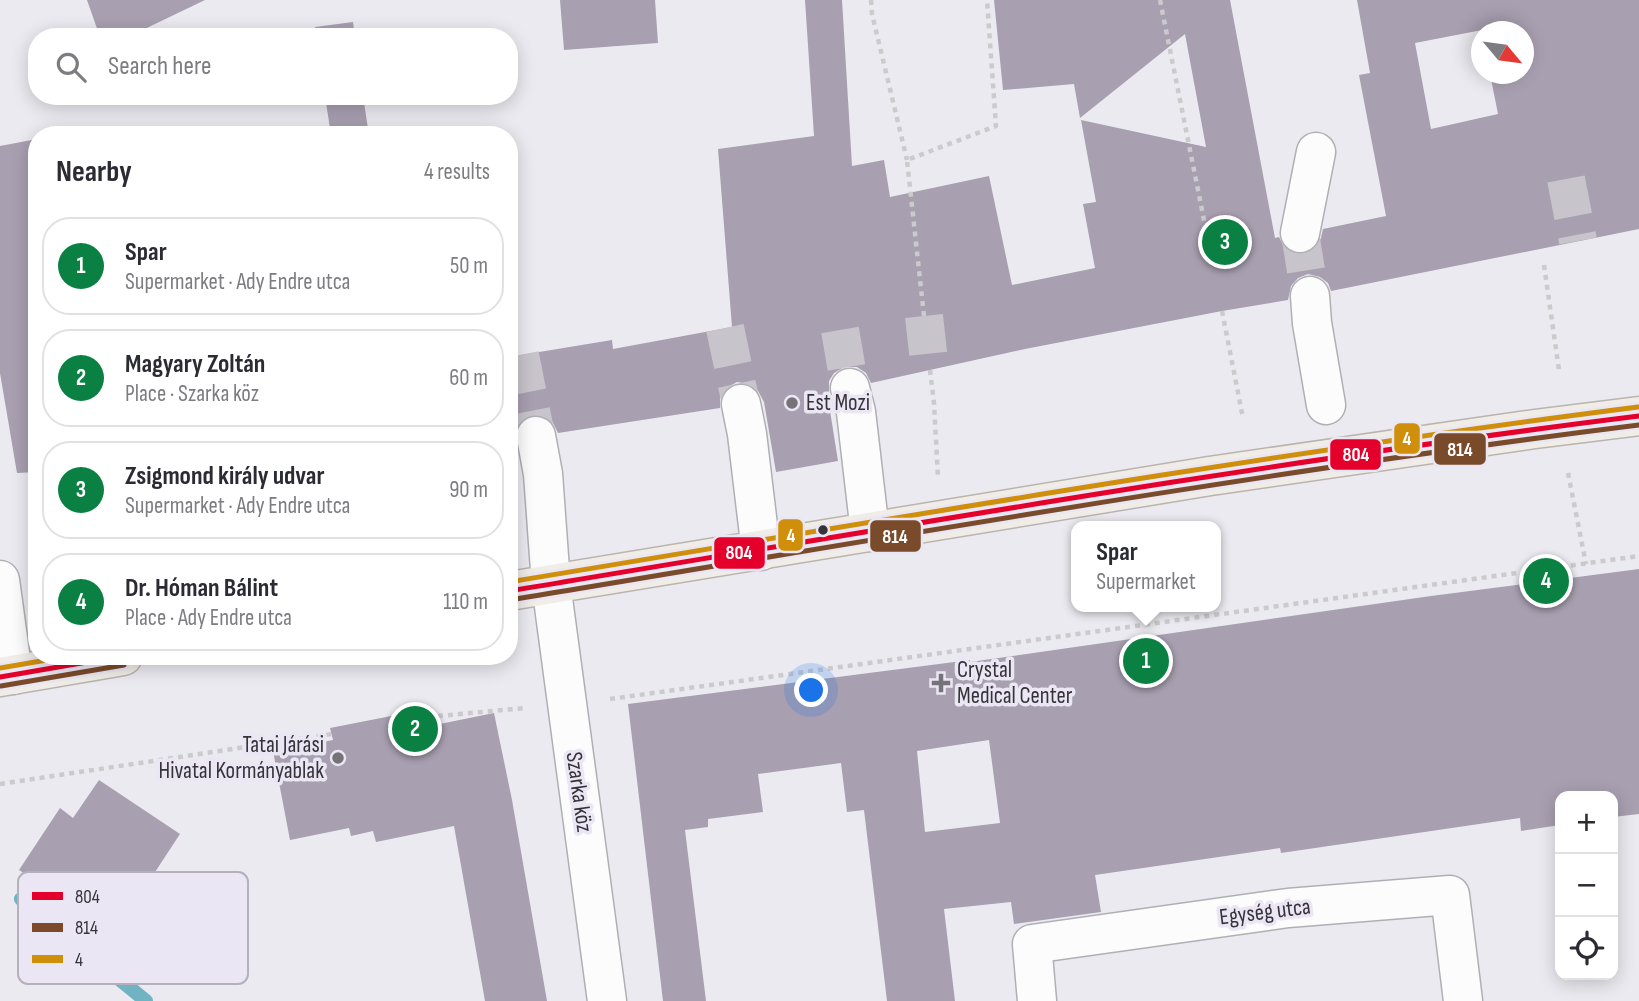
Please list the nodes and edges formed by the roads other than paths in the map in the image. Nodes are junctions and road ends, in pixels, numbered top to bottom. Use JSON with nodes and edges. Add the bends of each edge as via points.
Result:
{"nodes":[{"id":1,"x":1316,"y":152,"type":"dead end"},
{"id":2,"x":1300,"y":233,"type":"tunnel mouth"},
{"id":3,"x":1310,"y":296,"type":"tunnel mouth"},
{"id":4,"x":850,"y":388,"type":"tunnel mouth"},
{"id":5,"x":741,"y":404,"type":"tunnel mouth"},
{"id":6,"x":1326,"y":405,"type":"dead end"},
{"id":7,"x":1639,"y":416,"type":"edge"},
{"id":8,"x":536,"y":436,"type":"tunnel mouth"},
{"id":9,"x":870,"y":532,"type":"junction"},
{"id":10,"x":761,"y":551,"type":"junction"},
{"id":11,"x":0,"y":580,"type":"edge"},
{"id":12,"x":551,"y":584,"type":"junction"},
{"id":13,"x":518,"y":590,"type":"edge"},
{"id":14,"x":71,"y":665,"type":"edge"},
{"id":15,"x":7,"y":676,"type":"edge"},
{"id":16,"x":607,"y":1001,"type":"edge"},
{"id":17,"x":1037,"y":1001,"type":"edge"},
{"id":18,"x":1463,"y":1001,"type":"edge"}],
"edges":[{"from":1,"to":2,"type":"street"},
{"from":3,"to":6,"type":"street"},
{"from":4,"to":9,"type":"street"},
{"from":5,"to":10,"type":"street"},
{"from":7,"to":9,"type":"main road","via":[[1223,474]]},
{"from":8,"to":12,"type":"street","name":"Szarka köz"},
{"from":9,"to":10,"type":"main road"},
{"from":10,"to":12,"type":"main road"},
{"from":11,"to":15,"type":"street"},
{"from":12,"to":13,"type":"main road"},
{"from":12,"to":16,"type":"street","name":"Szarka köz"},
{"from":14,"to":15,"type":"main road"},
{"from":17,"to":18,"type":"street","name":"Egység utca","via":[[1032,944],[1288,908],[1450,895]]}]}
